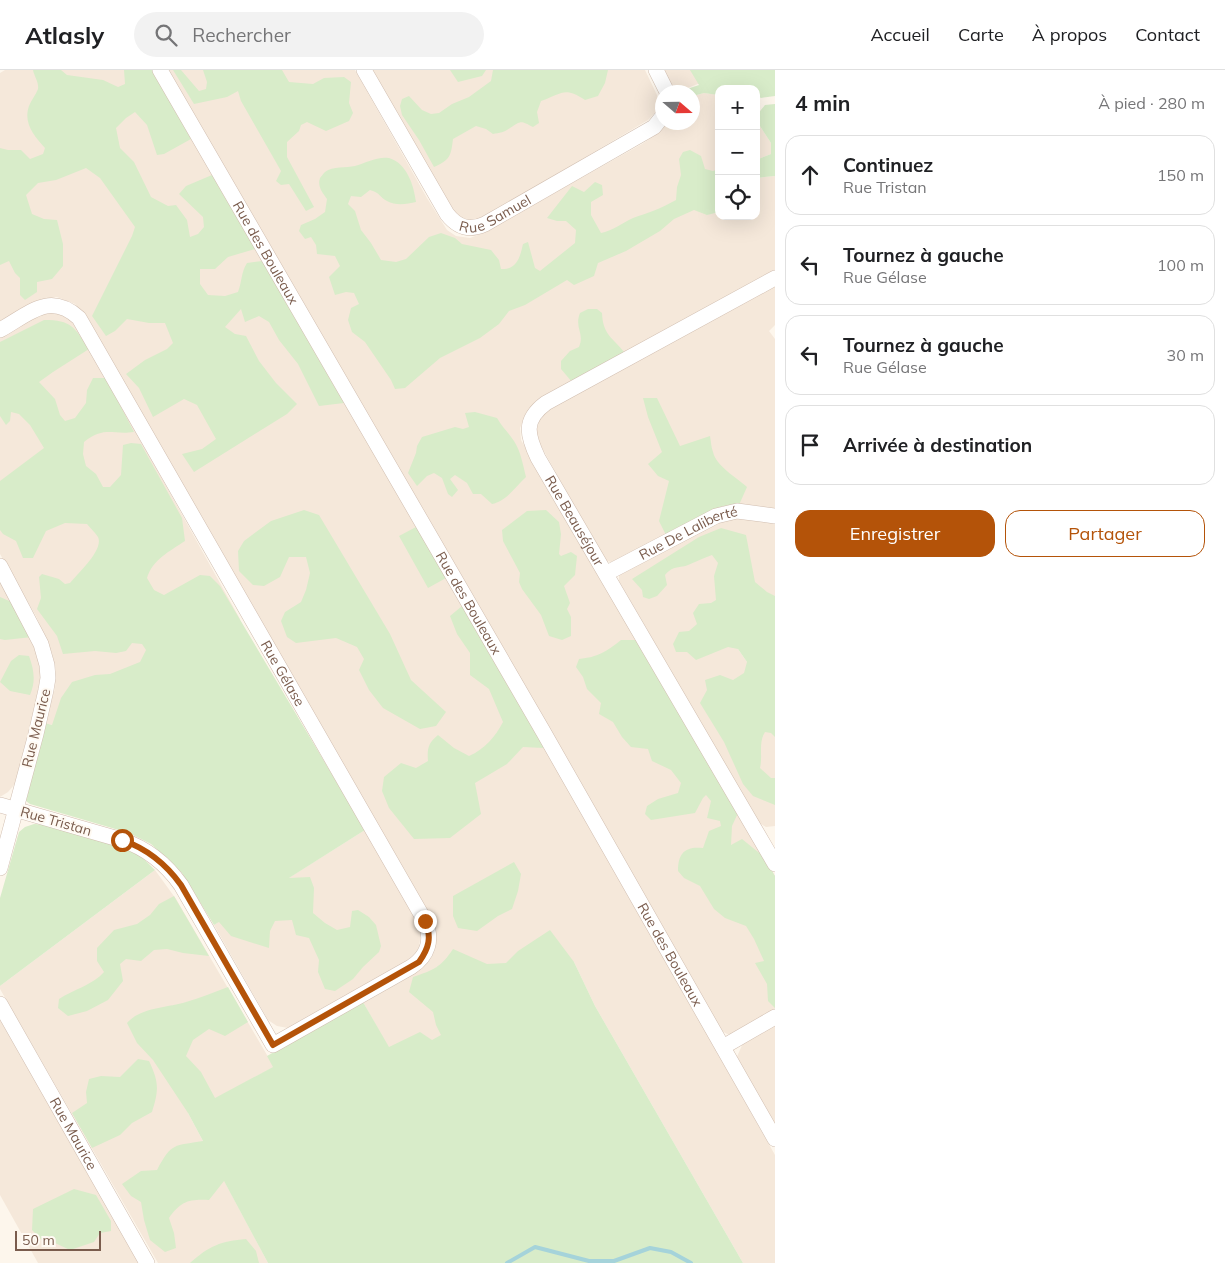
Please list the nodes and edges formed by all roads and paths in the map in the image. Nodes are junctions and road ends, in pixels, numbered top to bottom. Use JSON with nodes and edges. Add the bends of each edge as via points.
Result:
{"nodes":[{"id":1,"x":160,"y":70,"type":"edge"},
{"id":2,"x":364,"y":70,"type":"edge"},
{"id":3,"x":656,"y":70,"type":"edge"},
{"id":4,"x":664,"y":85,"type":"edge"},
{"id":5,"x":655,"y":126,"type":"edge"},
{"id":6,"x":775,"y":278,"type":"edge"},
{"id":7,"x":0,"y":330,"type":"edge"},
{"id":8,"x":775,"y":516,"type":"edge"},
{"id":9,"x":0,"y":566,"type":"edge"},
{"id":10,"x":607,"y":573,"type":"junction"},
{"id":11,"x":7,"y":807,"type":"edge"},
{"id":12,"x":769,"y":838,"type":"edge"},
{"id":13,"x":775,"y":864,"type":"edge"},
{"id":14,"x":0,"y":868,"type":"edge"},
{"id":15,"x":0,"y":1004,"type":"edge"},
{"id":16,"x":775,"y":1017,"type":"edge"},
{"id":17,"x":273,"y":1045,"type":"joint"},
{"id":18,"x":723,"y":1047,"type":"junction"},
{"id":19,"x":775,"y":1139,"type":"edge"},
{"id":20,"x":147,"y":1263,"type":"edge"}],
"edges":[{"from":1,"to":18,"type":"street","name":"Rue des Bouleaux"},
{"from":2,"to":5,"type":"street","name":"Rue Samuel","via":[[447,214],[459,226],[468,228],[485,224]]},
{"from":3,"to":4,"type":"street"},
{"from":6,"to":10,"type":"street","name":"Rue Beauséjour","via":[[546,403],[530,422],[528,434],[538,458]]},
{"from":7,"to":17,"type":"street","name":"Rue Gélase","via":[[48,304],[65,307],[79,318],[429,930],[428,946],[419,962]]},
{"from":8,"to":10,"type":"street","name":"Rue De Laliberté","via":[[737,511],[716,516]]},
{"from":9,"to":11,"type":"street","name":"Rue Maurice","via":[[41,644],[48,678],[36,734]]},
{"from":10,"to":12,"type":"street","name":"Rue Beauséjour"},
{"from":11,"to":14,"type":"street","name":"Rue Maurice"},
{"from":11,"to":17,"type":"street","name":"Rue Tristan","via":[[132,843],[163,865],[181,885]]},
{"from":12,"to":13,"type":"street","name":"Rue Beauséjour"},
{"from":15,"to":20,"type":"street","name":"Rue Maurice"},
{"from":16,"to":18,"type":"street"},
{"from":18,"to":19,"type":"street","name":"Rue des Bouleaux"}]}
